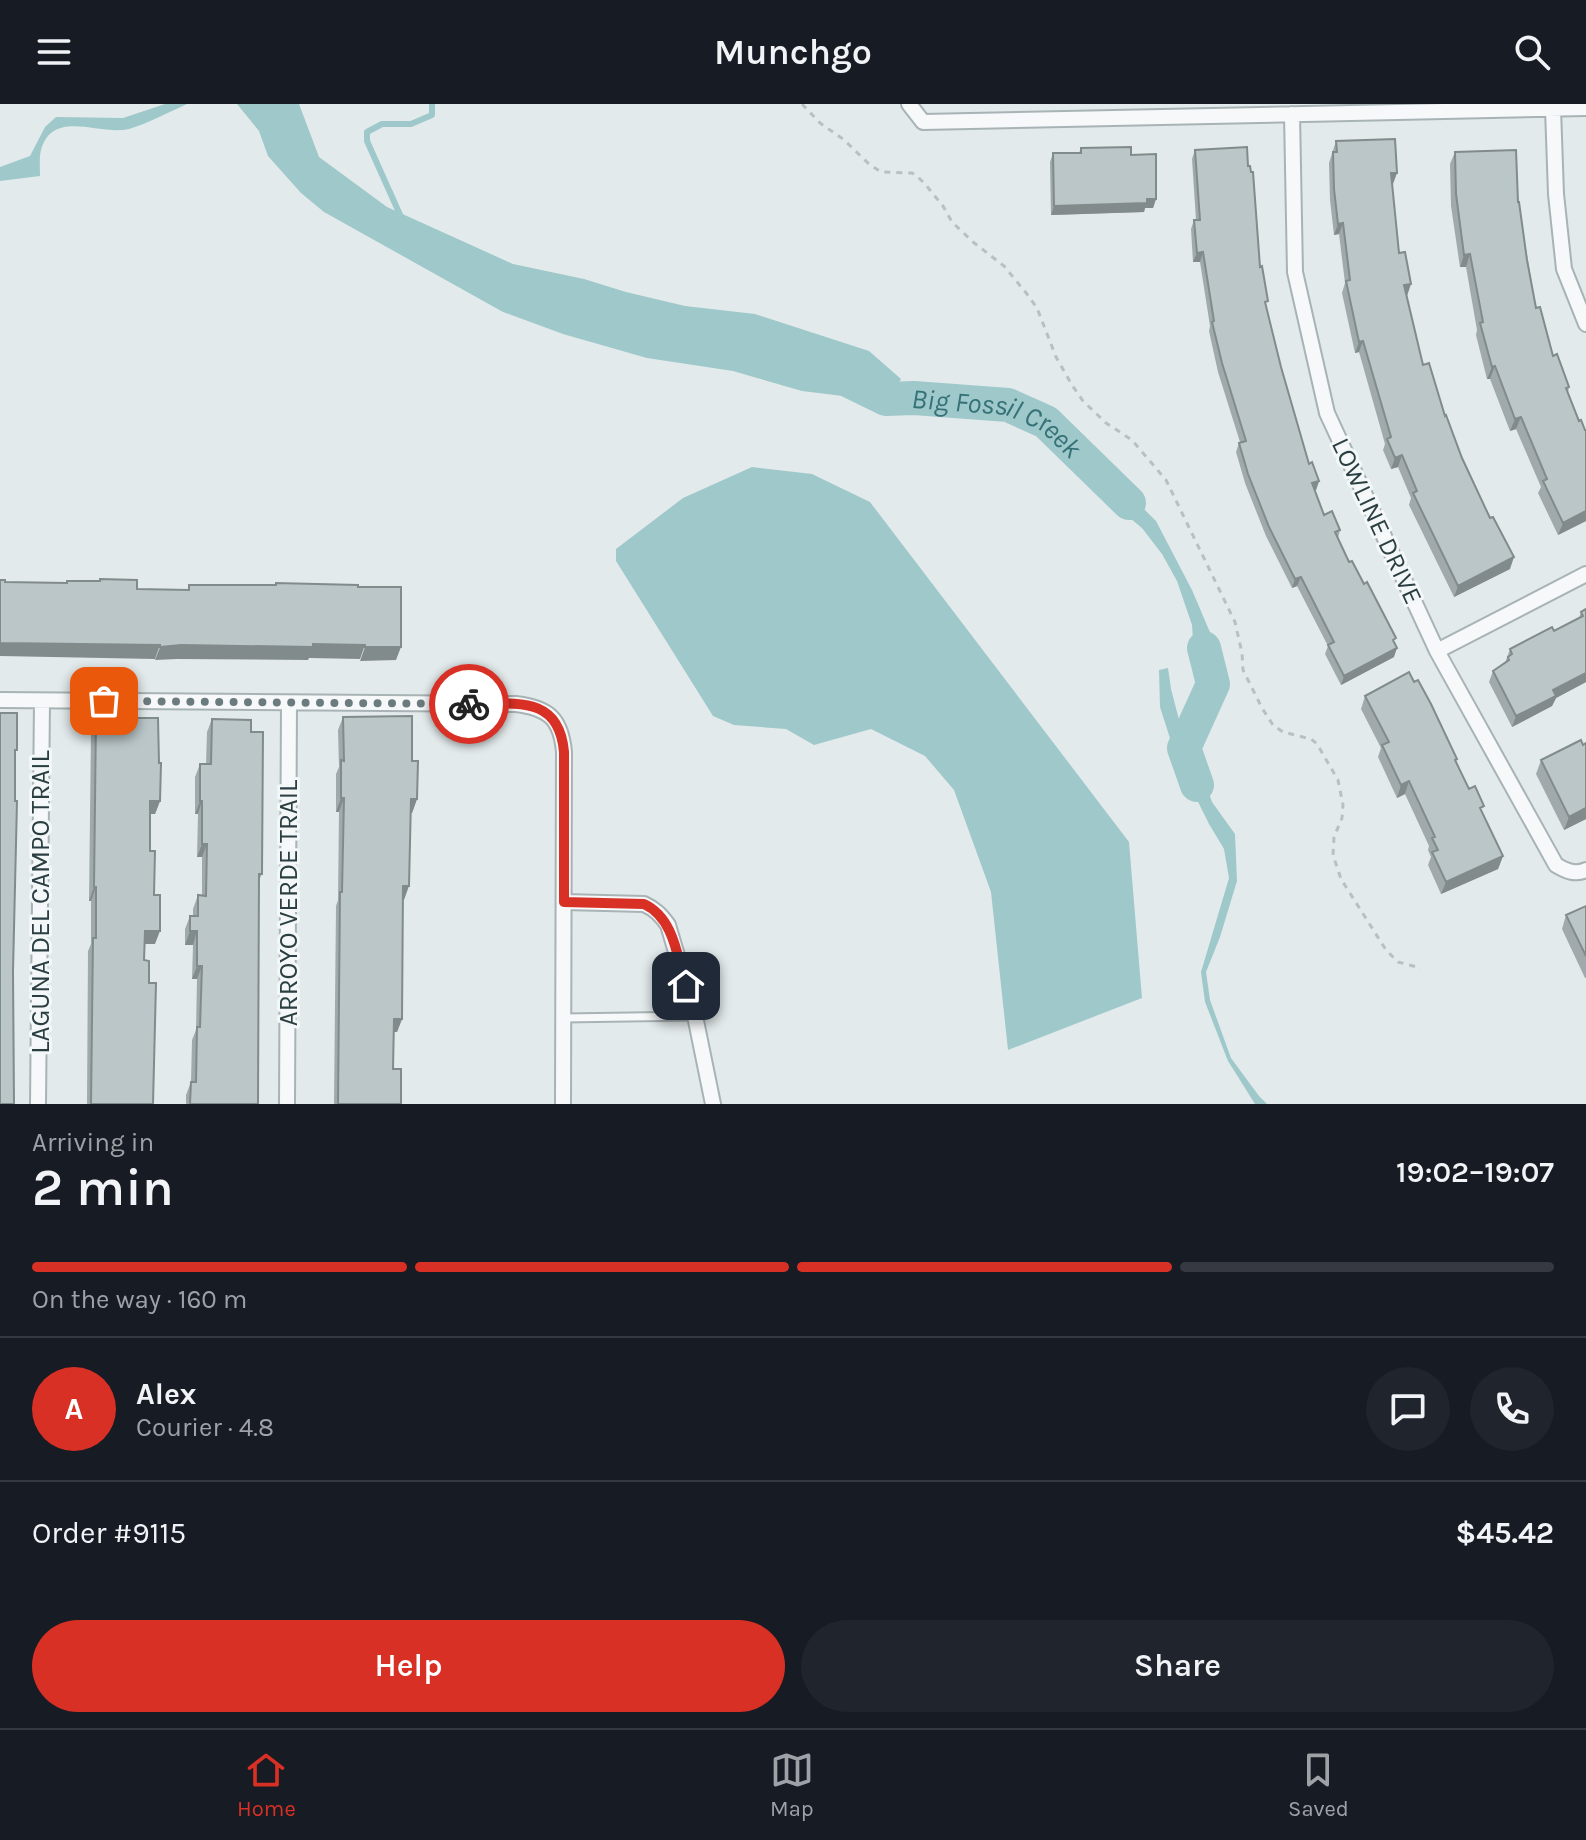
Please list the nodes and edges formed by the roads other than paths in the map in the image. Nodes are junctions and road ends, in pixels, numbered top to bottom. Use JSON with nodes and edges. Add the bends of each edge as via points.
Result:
{"nodes":[{"id":1,"x":909,"y":104,"type":"edge"},
{"id":2,"x":1586,"y":108,"type":"edge"},
{"id":3,"x":1553,"y":109,"type":"junction"},
{"id":4,"x":1292,"y":114,"type":"junction"},
{"id":5,"x":1586,"y":324,"type":"edge"},
{"id":6,"x":1586,"y":574,"type":"edge"},
{"id":7,"x":1437,"y":651,"type":"junction"},
{"id":8,"x":0,"y":700,"type":"edge"},
{"id":9,"x":42,"y":701,"type":"junction"},
{"id":10,"x":289,"y":703,"type":"junction"},
{"id":11,"x":1586,"y":870,"type":"edge"},
{"id":12,"x":564,"y":902,"type":"junction"},
{"id":13,"x":695,"y":1016,"type":"junction"},
{"id":14,"x":564,"y":1018,"type":"junction"},
{"id":15,"x":38,"y":1104,"type":"edge"},
{"id":16,"x":287,"y":1104,"type":"edge"},
{"id":17,"x":563,"y":1104,"type":"edge"},
{"id":18,"x":713,"y":1104,"type":"edge"}],
"edges":[{"from":1,"to":4,"type":"street","via":[[923,122]]},
{"from":2,"to":3,"type":"street"},
{"from":3,"to":4,"type":"street"},
{"from":3,"to":5,"type":"street","via":[[1564,269]]},
{"from":4,"to":7,"type":"street","name":"LOWLINE DRIVE","via":[[1295,272],[1327,413]]},
{"from":6,"to":7,"type":"street"},
{"from":7,"to":11,"type":"street","name":"LOWLINE DRIVE","via":[[1556,865],[1578,874]]},
{"from":8,"to":9,"type":"street"},
{"from":9,"to":10,"type":"street"},
{"from":9,"to":15,"type":"street","name":"LAGUNA DEL CAMPO TRAIL"},
{"from":10,"to":12,"type":"street","via":[[516,704],[554,718],[564,752]]},
{"from":10,"to":16,"type":"street","name":"ARROYO VERDE TRAIL"},
{"from":12,"to":13,"type":"street","via":[[653,908],[668,925]]},
{"from":12,"to":14,"type":"street"},
{"from":13,"to":14,"type":"lane"},
{"from":13,"to":18,"type":"street"},
{"from":14,"to":17,"type":"street"}]}
